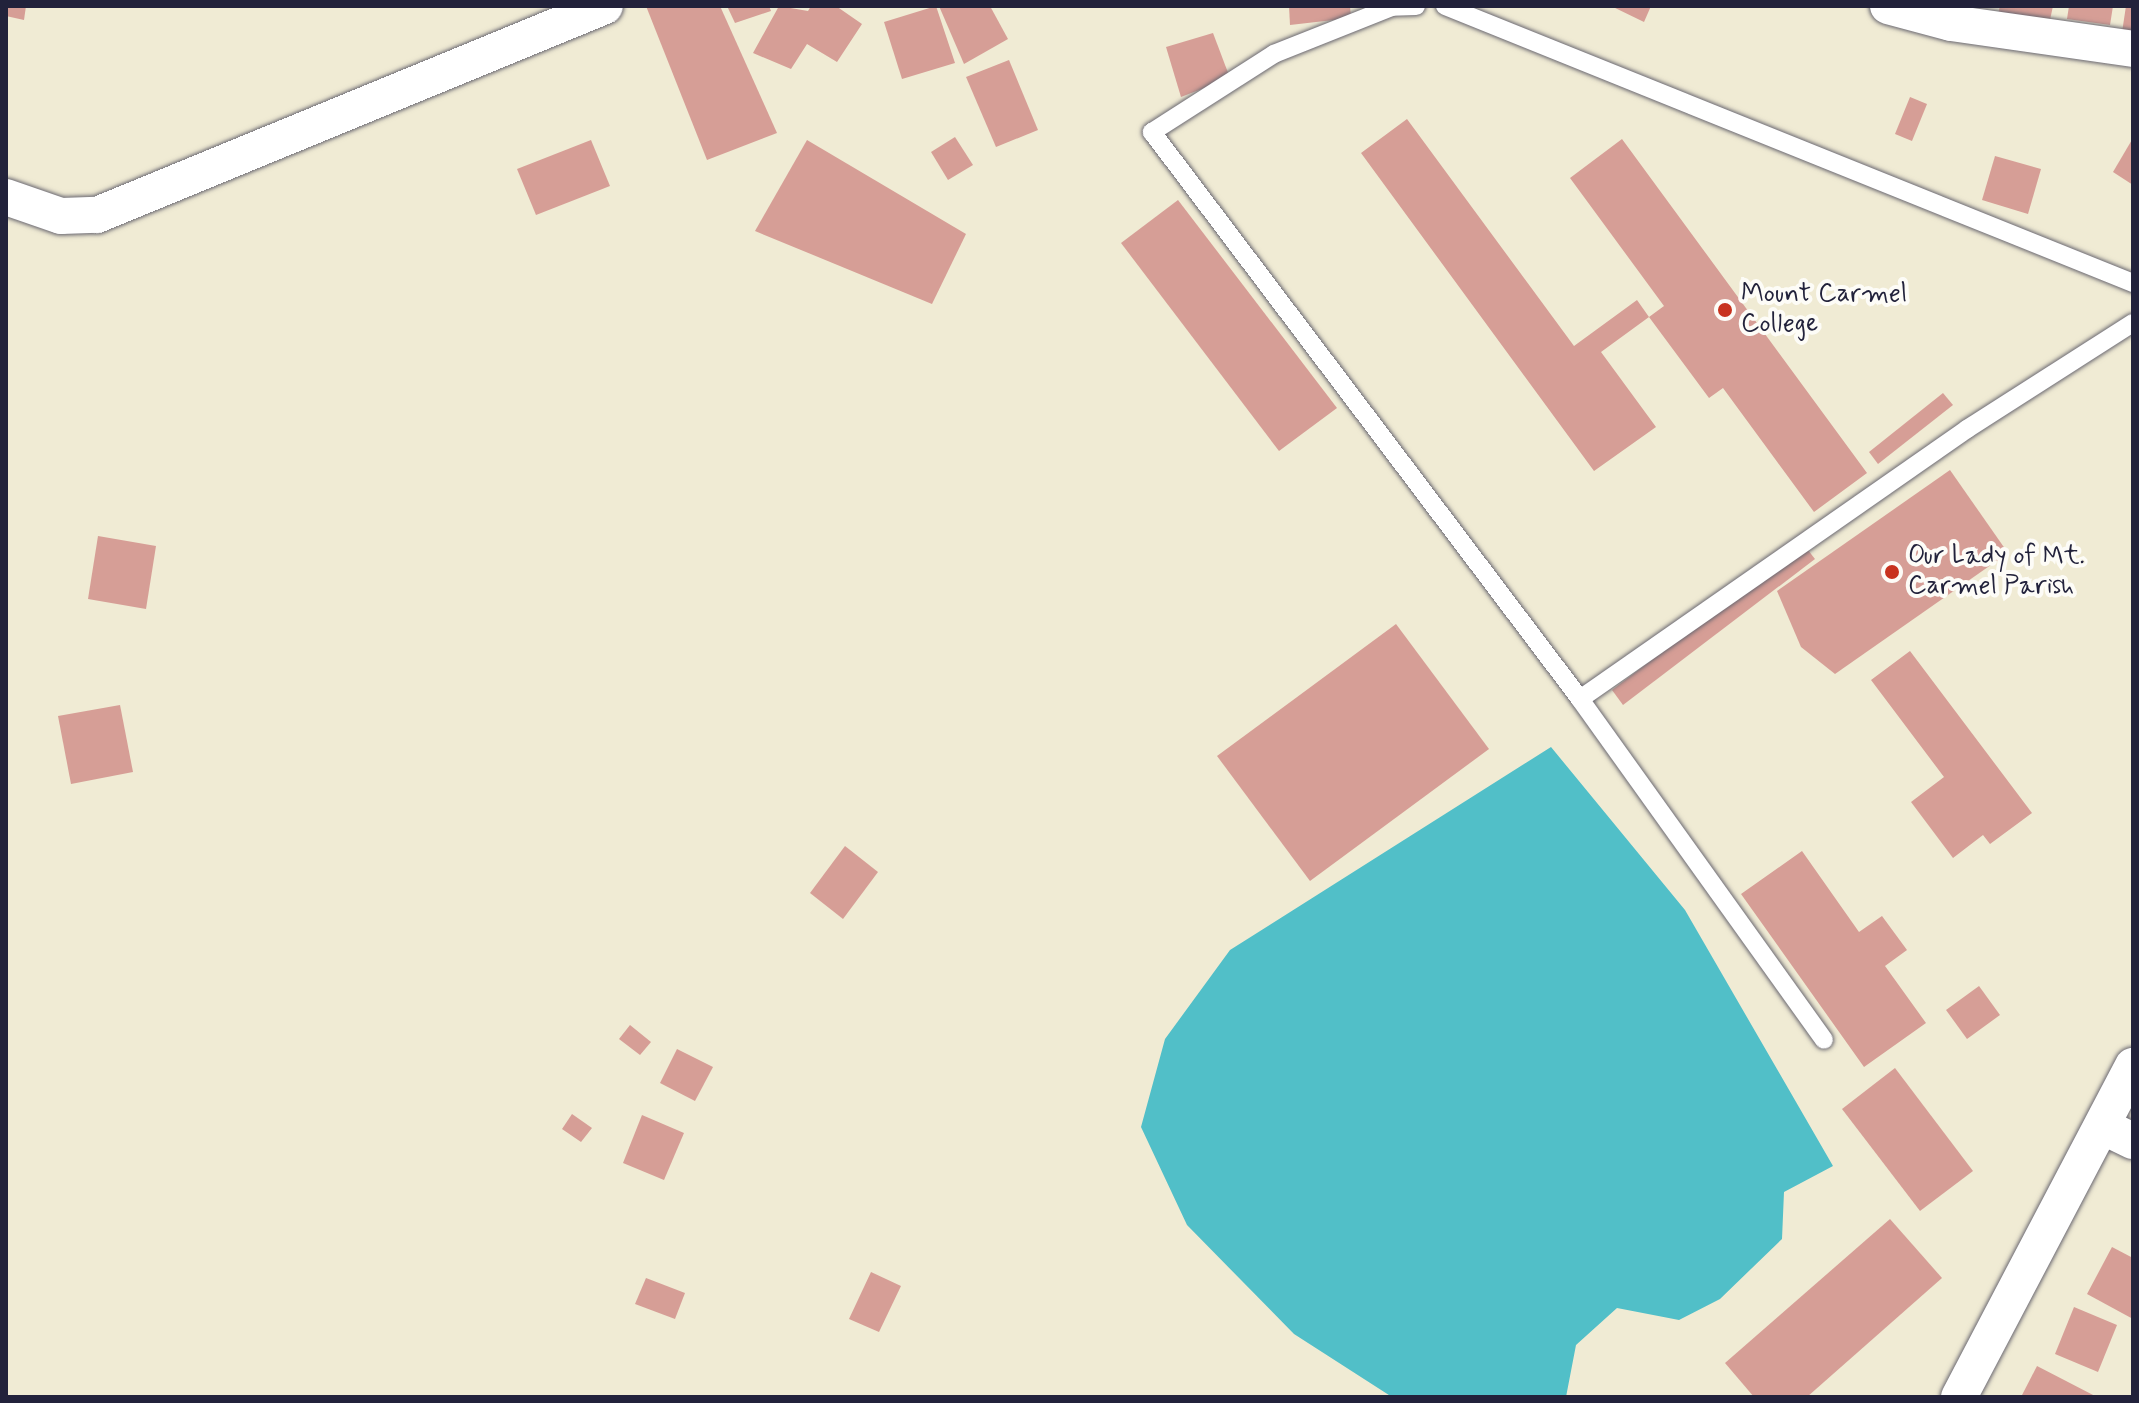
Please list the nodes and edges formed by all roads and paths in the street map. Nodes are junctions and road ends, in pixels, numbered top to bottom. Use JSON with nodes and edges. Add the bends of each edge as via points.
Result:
{"nodes":[{"id":1,"x":605,"y":6,"type":"edge"},
{"id":2,"x":1416,"y":6,"type":"edge"},
{"id":3,"x":1445,"y":6,"type":"edge"},
{"id":4,"x":1888,"y":6,"type":"edge"},
{"id":5,"x":2133,"y":49,"type":"edge"},
{"id":6,"x":6,"y":197,"type":"edge"},
{"id":7,"x":2133,"y":283,"type":"edge"},
{"id":8,"x":2133,"y":323,"type":"edge"},
{"id":9,"x":1580,"y":699,"type":"junction"},
{"id":10,"x":1824,"y":1040,"type":"dead end"},
{"id":11,"x":2133,"y":1066,"type":"edge"},
{"id":12,"x":2119,"y":1134,"type":"edge"},
{"id":13,"x":1959,"y":1397,"type":"edge"}],
"edges":[{"from":1,"to":6,"type":"street","via":[[97,215],[61,216]]},
{"from":2,"to":9,"type":"lane","via":[[1392,7],[1274,54],[1152,132]]},
{"from":3,"to":7,"type":"lane"},
{"from":4,"to":5,"type":"street","via":[[1951,23]]},
{"from":8,"to":9,"type":"lane","via":[[1967,429]]},
{"from":9,"to":10,"type":"lane"},
{"from":11,"to":12,"type":"street"},
{"from":12,"to":13,"type":"street"}]}
